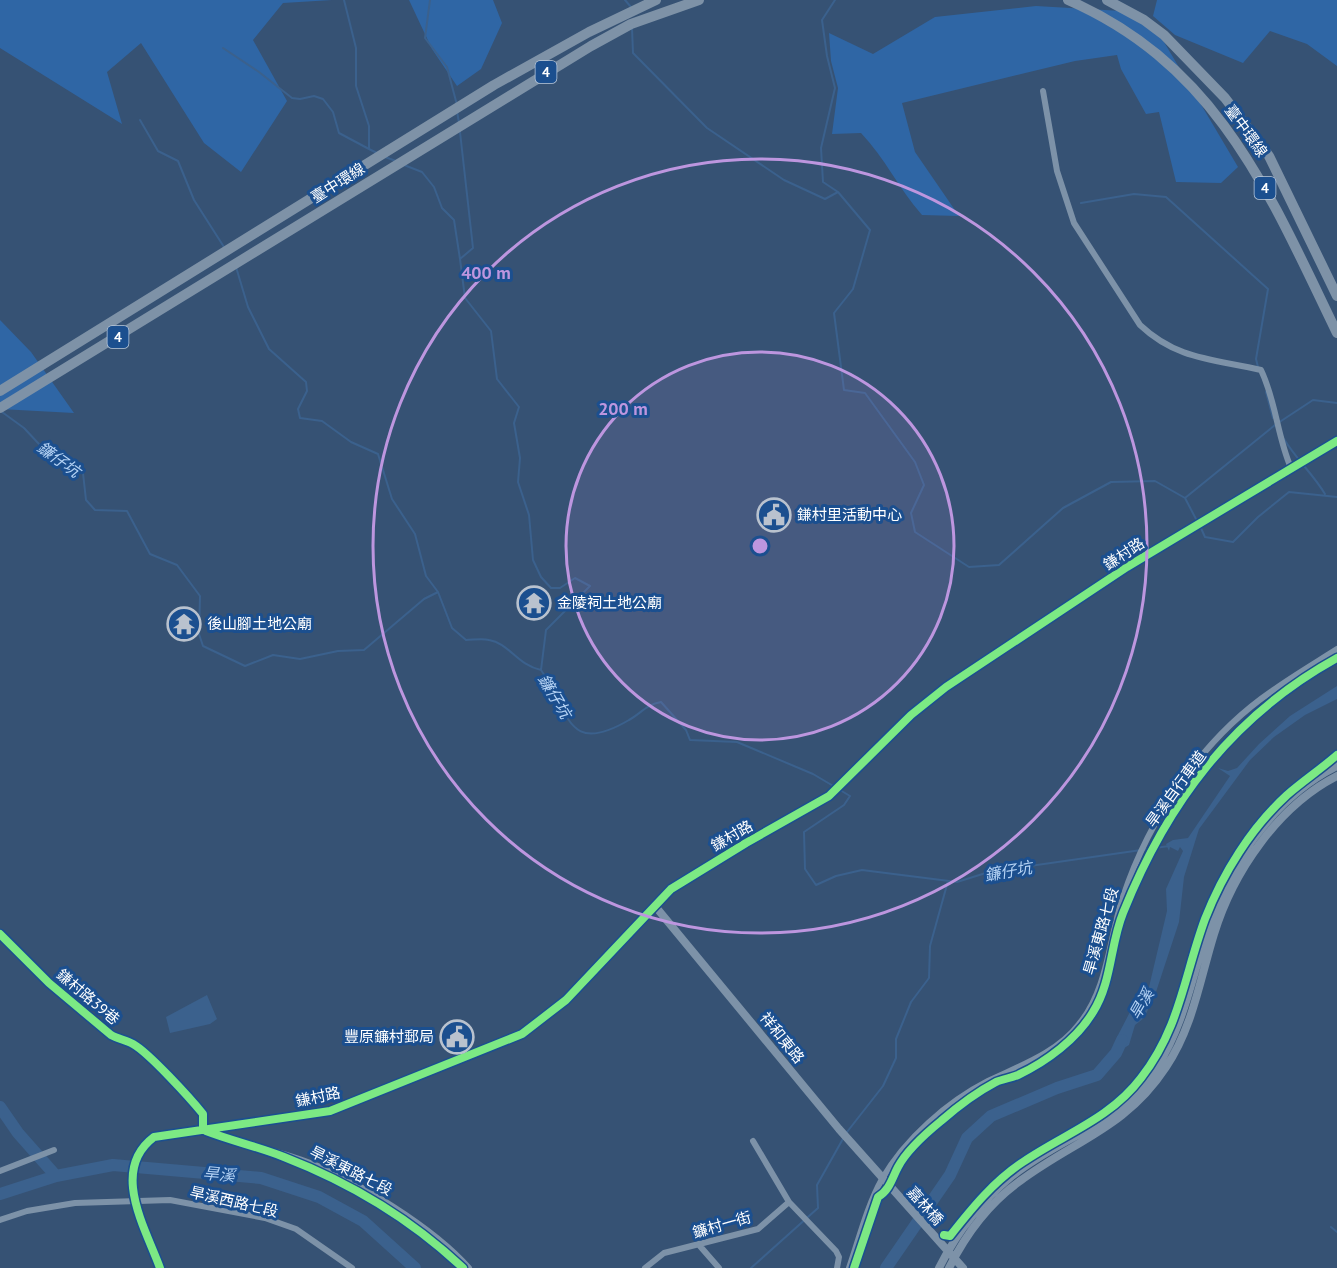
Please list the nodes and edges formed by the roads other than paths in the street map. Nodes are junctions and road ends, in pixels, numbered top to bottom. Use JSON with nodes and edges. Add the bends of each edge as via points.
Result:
{"nodes":[{"id":1,"x":656,"y":0,"type":"edge"},
{"id":2,"x":699,"y":0,"type":"edge"},
{"id":3,"x":1068,"y":0,"type":"edge"},
{"id":4,"x":1107,"y":0,"type":"edge"},
{"id":5,"x":1043,"y":91,"type":"dead end"},
{"id":6,"x":1337,"y":296,"type":"edge"},
{"id":7,"x":1337,"y":333,"type":"edge"},
{"id":8,"x":0,"y":391,"type":"edge"},
{"id":9,"x":1,"y":407,"type":"edge"},
{"id":10,"x":1337,"y":441,"type":"edge"},
{"id":11,"x":1291,"y":468,"type":"junction"},
{"id":12,"x":1337,"y":649,"type":"edge"},
{"id":13,"x":1337,"y":766,"type":"edge"},
{"id":14,"x":1337,"y":776,"type":"edge"},
{"id":15,"x":655,"y":906,"type":"junction"},
{"id":16,"x":0,"y":934,"type":"edge"},
{"id":17,"x":203,"y":1130,"type":"junction"},
{"id":18,"x":753,"y":1141,"type":"dead end"},
{"id":19,"x":54,"y":1150,"type":"dead end"},
{"id":20,"x":0,"y":1171,"type":"edge"},
{"id":21,"x":882,"y":1178,"type":"junction"},
{"id":22,"x":889,"y":1185,"type":"joint"},
{"id":23,"x":135,"y":1201,"type":"junction"},
{"id":24,"x":789,"y":1202,"type":"junction"},
{"id":25,"x":0,"y":1220,"type":"edge"},
{"id":26,"x":699,"y":1245,"type":"junction"},
{"id":27,"x":948,"y":1251,"type":"junction"},
{"id":28,"x":954,"y":1258,"type":"junction"},
{"id":29,"x":160,"y":1268,"type":"edge"},
{"id":30,"x":352,"y":1268,"type":"edge"},
{"id":31,"x":469,"y":1268,"type":"edge"},
{"id":32,"x":645,"y":1268,"type":"edge"},
{"id":33,"x":719,"y":1268,"type":"edge"},
{"id":34,"x":837,"y":1268,"type":"edge"},
{"id":35,"x":849,"y":1268,"type":"edge"},
{"id":36,"x":939,"y":1268,"type":"edge"},
{"id":37,"x":949,"y":1268,"type":"edge"},
{"id":38,"x":963,"y":1268,"type":"edge"}],
"edges":[{"from":1,"to":8,"type":"highway","name":"臺中環線","number":"4","via":[[631,10],[457,109]]},
{"from":2,"to":9,"type":"highway","name":"臺中環線","number":"4","via":[[633,24],[459,125]]},
{"from":3,"to":7,"type":"highway","name":"臺中環線","number":"4","via":[[1119,25],[1166,60],[1214,111],[1255,168]]},
{"from":4,"to":6,"type":"highway","name":"臺中環線","number":"4","via":[[1144,20],[1184,52],[1225,98],[1269,156]]},
{"from":5,"to":11,"type":"street","via":[[1057,171],[1080,234],[1140,325],[1153,337],[1182,354],[1261,370]]},
{"from":10,"to":11,"type":"street","name":"鎌村路"},
{"from":11,"to":15,"type":"street","name":"鎌村路","via":[[1127,567],[946,687],[911,715],[829,796],[694,874]]},
{"from":12,"to":21,"type":"street","name":"旱溪東路七段","via":[[1271,691],[1197,761],[1149,836],[1123,895],[1101,982],[1080,1024],[1055,1045],[984,1083],[933,1119]]},
{"from":13,"to":27,"type":"street","via":[[1277,811],[1236,867],[1213,913],[1179,1024],[1150,1076],[1109,1117],[1003,1183],[972,1215]]},
{"from":14,"to":28,"type":"street","via":[[1305,797],[1278,823],[1238,880],[1214,933],[1182,1038],[1156,1082],[1109,1127],[1037,1169],[1006,1193],[975,1226]]},
{"from":15,"to":17,"type":"street","name":"鎌村路","via":[[566,1000],[522,1034],[330,1111]]},
{"from":15,"to":21,"type":"street","name":"祥和東路"},
{"from":16,"to":17,"type":"street","name":"鎌村路39巷","via":[[49,983],[111,1035],[131,1042],[144,1053],[203,1114]]},
{"from":17,"to":23,"type":"street","name":"鎌村路","via":[[154,1137],[140,1149],[132,1177]]},
{"from":17,"to":31,"type":"street","name":"旱溪東路七段","via":[[296,1158],[343,1178],[408,1216]]},
{"from":18,"to":24,"type":"street"},
{"from":19,"to":20,"type":"street"},
{"from":21,"to":22,"type":"street","name":"祥和東路"},
{"from":21,"to":35,"type":"street","name":"旱溪東路七段"},
{"from":22,"to":27,"type":"street","name":"嘉林橋"},
{"from":23,"to":25,"type":"street","name":"旱溪西路七段","via":[[75,1203]]},
{"from":23,"to":29,"type":"street"},
{"from":23,"to":30,"type":"street","name":"旱溪西路七段","via":[[170,1200],[265,1218],[296,1229]]},
{"from":24,"to":26,"type":"street","name":"鐮村一街","via":[[758,1229]]},
{"from":24,"to":34,"type":"street","via":[[836,1251]]},
{"from":26,"to":32,"type":"street","name":"鐮村一街","via":[[664,1252]]},
{"from":26,"to":33,"type":"street"},
{"from":27,"to":28,"type":"street"},
{"from":27,"to":36,"type":"street"},
{"from":28,"to":37,"type":"street"},
{"from":28,"to":38,"type":"street"}]}
